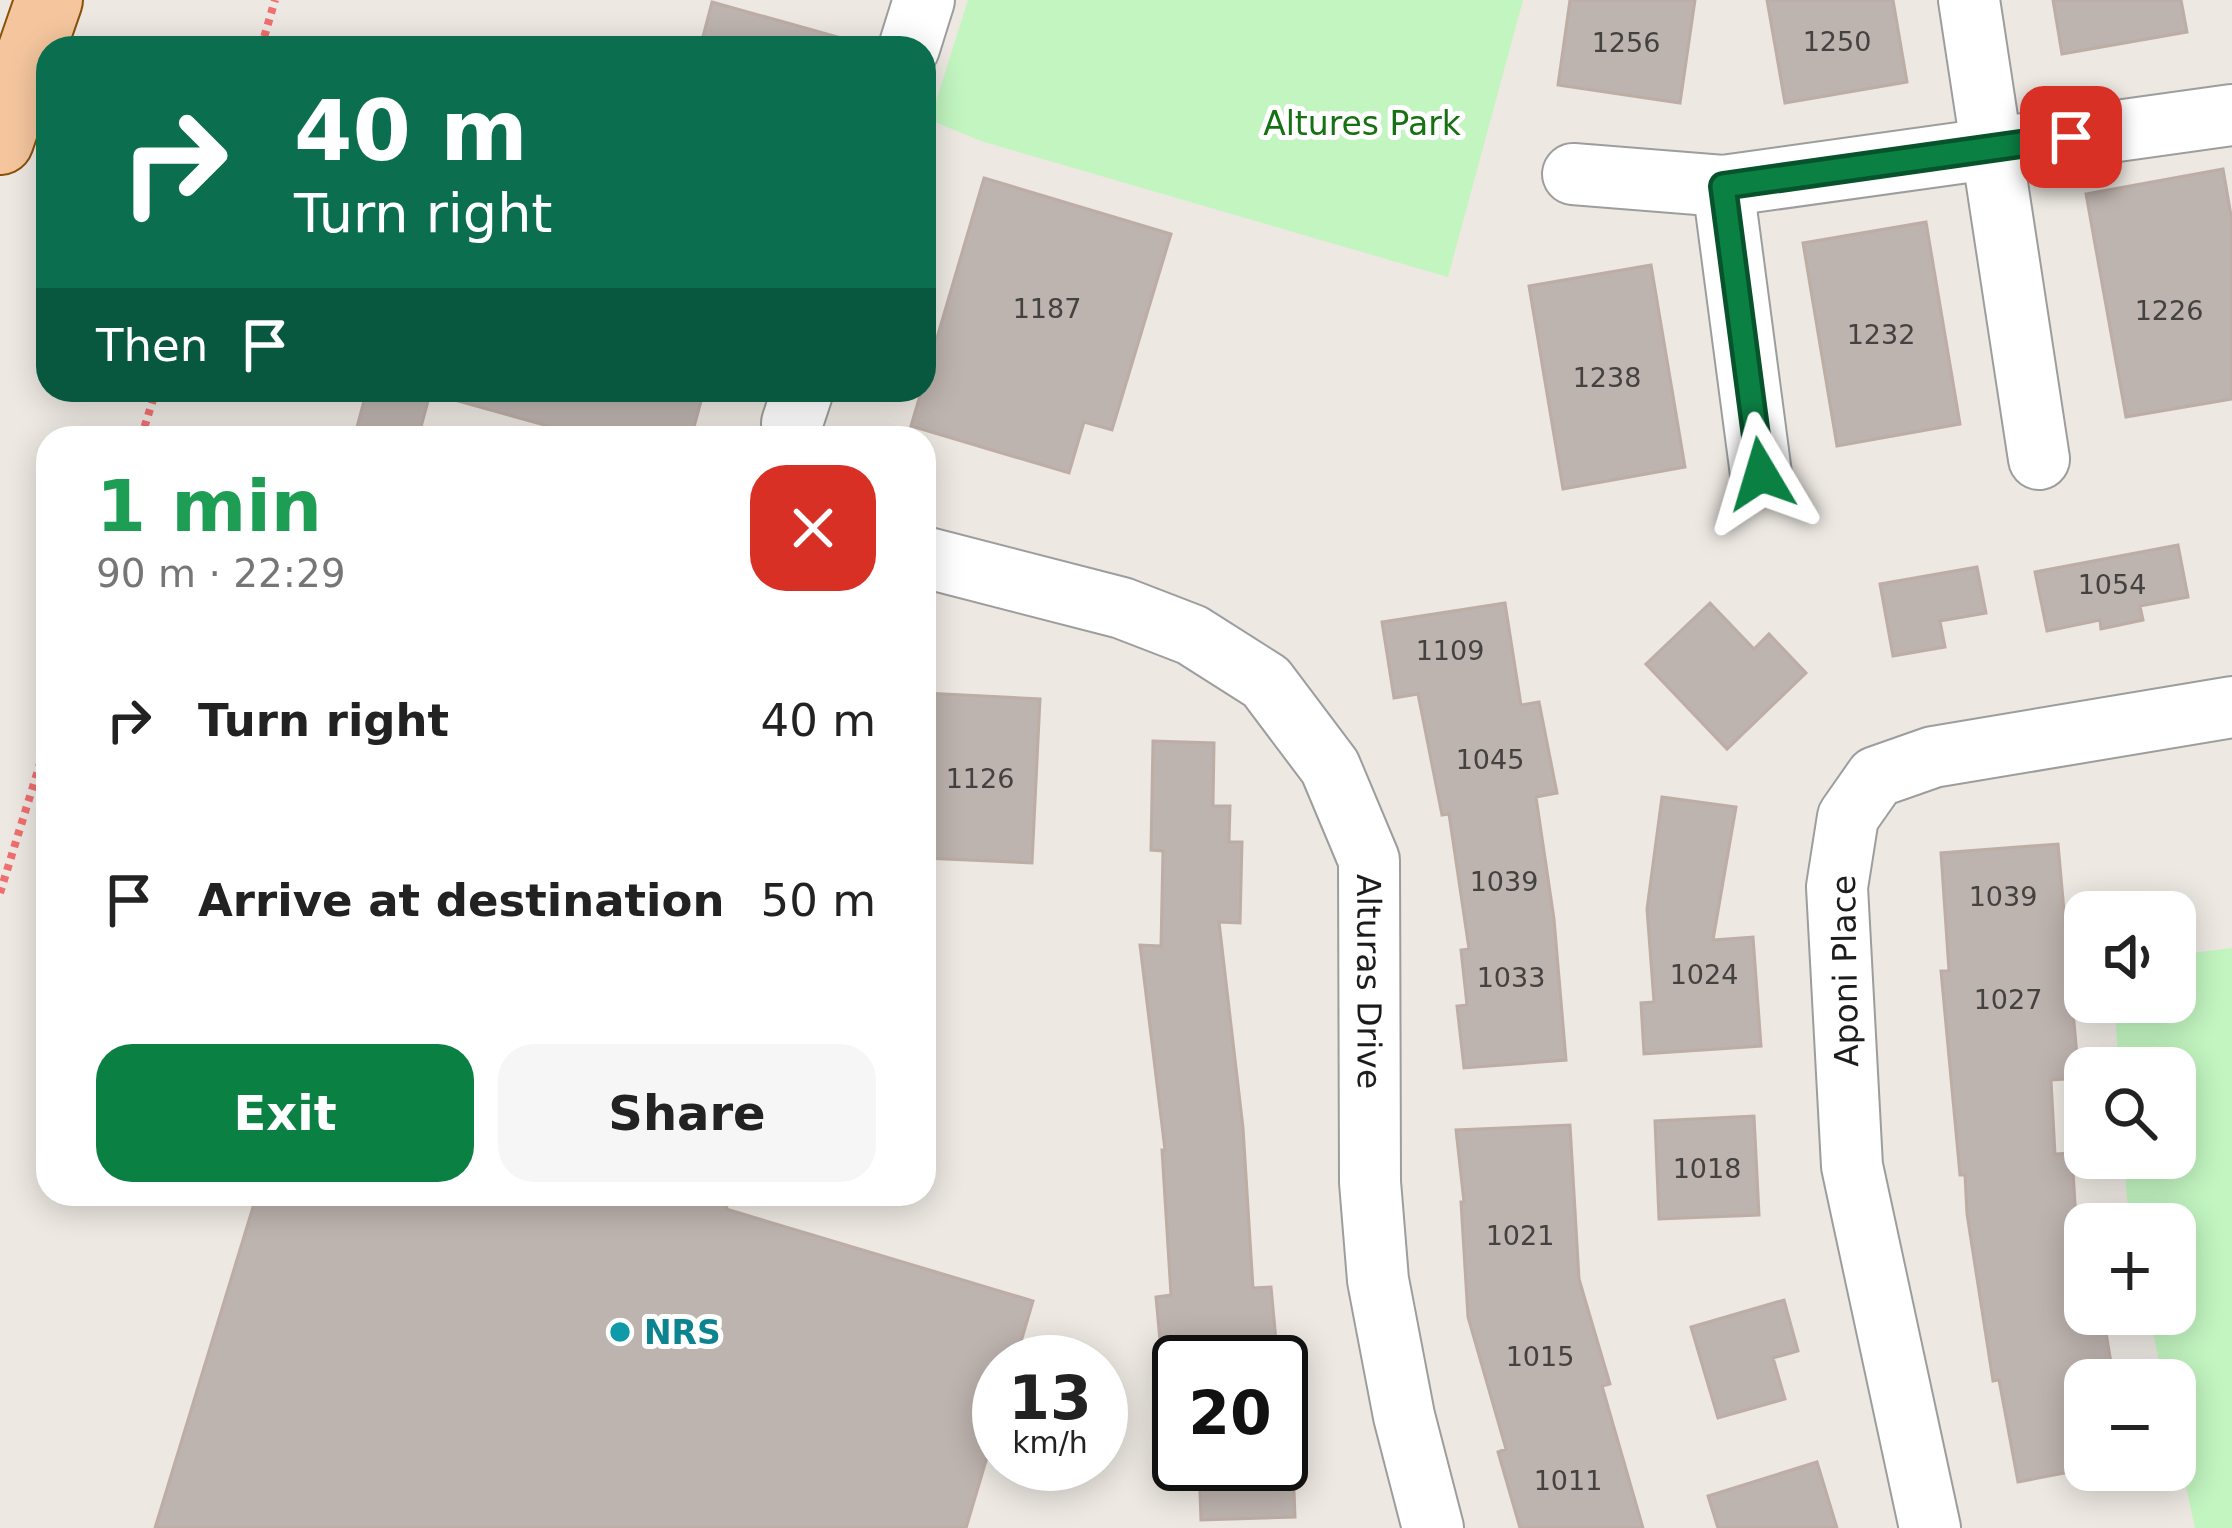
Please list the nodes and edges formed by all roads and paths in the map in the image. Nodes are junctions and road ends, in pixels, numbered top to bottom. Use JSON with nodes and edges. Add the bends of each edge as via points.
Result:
{"nodes":[{"id":1,"x":49,"y":0,"type":"edge"},
{"id":2,"x":275,"y":0,"type":"edge"},
{"id":3,"x":924,"y":0,"type":"edge"},
{"id":4,"x":1969,"y":0,"type":"edge"},
{"id":5,"x":36,"y":36,"type":"edge"},
{"id":6,"x":264,"y":36,"type":"edge"},
{"id":7,"x":913,"y":36,"type":"edge"},
{"id":8,"x":36,"y":37,"type":"edge"},
{"id":9,"x":2232,"y":115,"type":"edge"},
{"id":10,"x":0,"y":141,"type":"edge"},
{"id":11,"x":1991,"y":148,"type":"junction"},
{"id":12,"x":1574,"y":174,"type":"dead end"},
{"id":13,"x":1723,"y":186,"type":"junction"},
{"id":14,"x":2038,"y":459,"type":"dead end"},
{"id":15,"x":1761,"y":474,"type":"dead end"},
{"id":16,"x":936,"y":559,"type":"edge"},
{"id":17,"x":2232,"y":707,"type":"edge"},
{"id":18,"x":36,"y":777,"type":"edge"},
{"id":19,"x":0,"y":893,"type":"edge"},
{"id":20,"x":1433,"y":1528,"type":"edge"},
{"id":21,"x":1930,"y":1528,"type":"edge"}],
"edges":[{"from":1,"to":5,"type":"main road"},
{"from":2,"to":6,"type":"path"},
{"from":3,"to":7,"type":"street"},
{"from":4,"to":11,"type":"street"},
{"from":8,"to":10,"type":"main road"},
{"from":9,"to":11,"type":"street"},
{"from":11,"to":13,"type":"street"},
{"from":11,"to":14,"type":"street"},
{"from":12,"to":13,"type":"street"},
{"from":13,"to":15,"type":"street"},
{"from":16,"to":20,"type":"street","name":"Alturas Drive","via":[[1192,634],[1266,682],[1330,767],[1370,860],[1370,1182],[1378,1280]]},
{"from":17,"to":21,"type":"street","name":"Aponi Place","via":[[1933,757],[1876,778],[1848,818],[1838,887],[1852,1166]]},
{"from":18,"to":19,"type":"path"}]}
